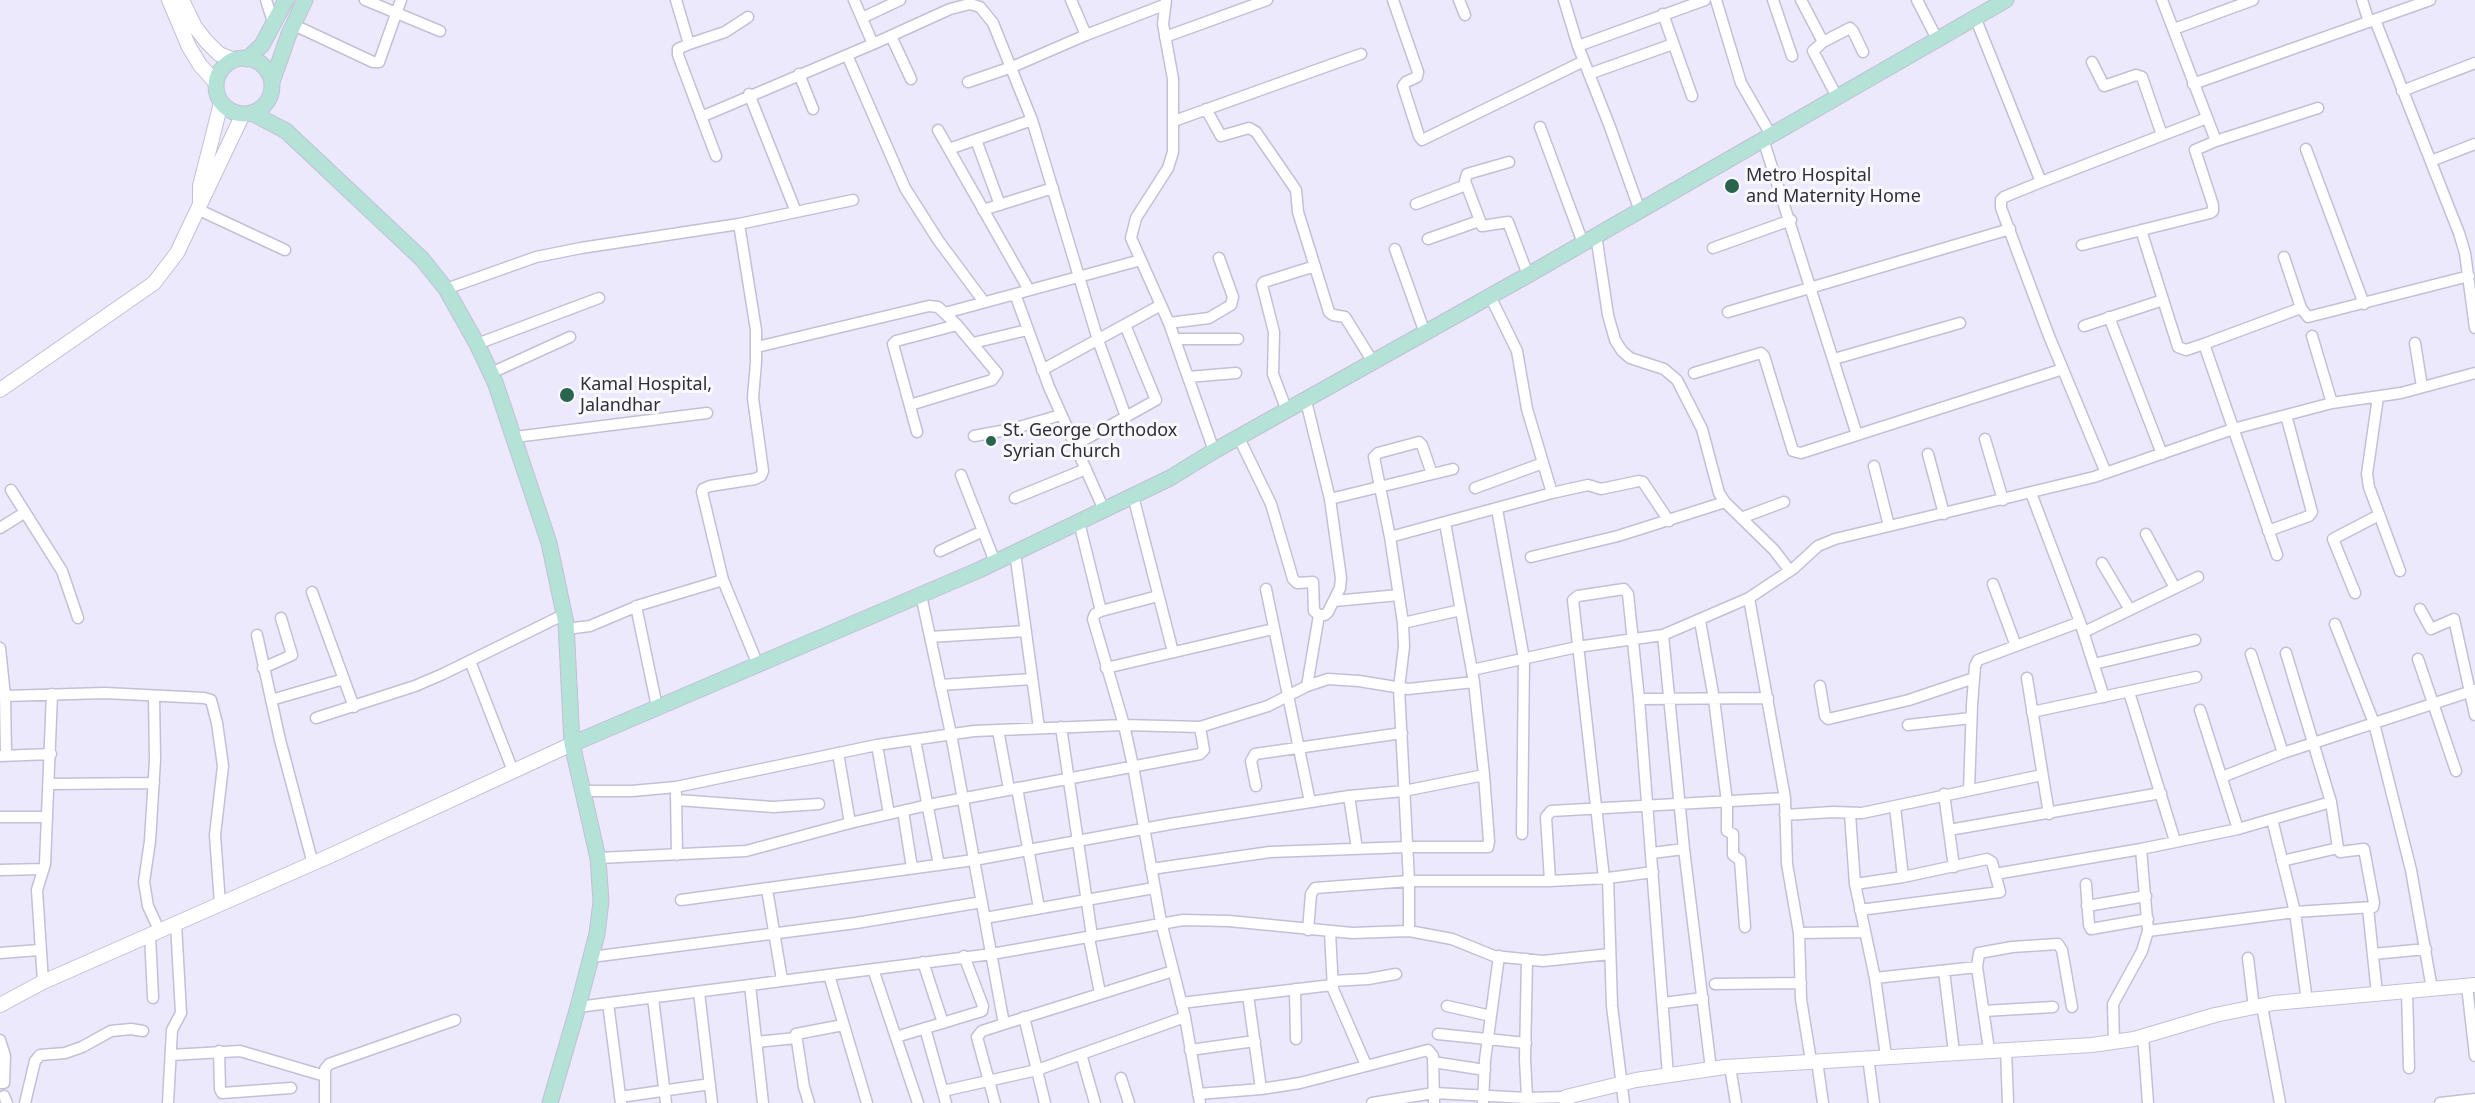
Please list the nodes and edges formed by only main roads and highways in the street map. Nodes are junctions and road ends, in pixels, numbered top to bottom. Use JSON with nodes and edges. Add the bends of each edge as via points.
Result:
{"nodes":[{"id":1,"x":286,"y":0,"type":"edge"},
{"id":2,"x":305,"y":0,"type":"edge"},
{"id":3,"x":2006,"y":0,"type":"edge"},
{"id":4,"x":240,"y":59,"type":"junction"},
{"id":5,"x":272,"y":82,"type":"junction"},
{"id":6,"x":269,"y":99,"type":"junction"},
{"id":7,"x":248,"y":113,"type":"junction"},
{"id":8,"x":286,"y":131,"type":"junction"},
{"id":9,"x":572,"y":744,"type":"junction"},
{"id":10,"x":550,"y":1103,"type":"edge"}],
"edges":[{"from":1,"to":4,"type":"main road","via":[[262,45]]},
{"from":2,"to":5,"type":"main road"},
{"from":3,"to":9,"type":"main road","via":[[1170,478],[921,595]]},
{"from":4,"to":5,"type":"main road","via":[[260,64]]},
{"from":4,"to":7,"type":"main road","via":[[222,69],[216,83],[221,103],[228,109]]},
{"from":5,"to":6,"type":"main road"},
{"from":6,"to":7,"type":"main road","via":[[261,109]]},
{"from":6,"to":8,"type":"main road"},
{"from":7,"to":8,"type":"main road"},
{"from":8,"to":9,"type":"main road","via":[[422,259],[446,290],[491,373],[549,543],[565,622]]},
{"from":9,"to":10,"type":"main road","via":[[598,858],[601,902],[591,957]]}]}
